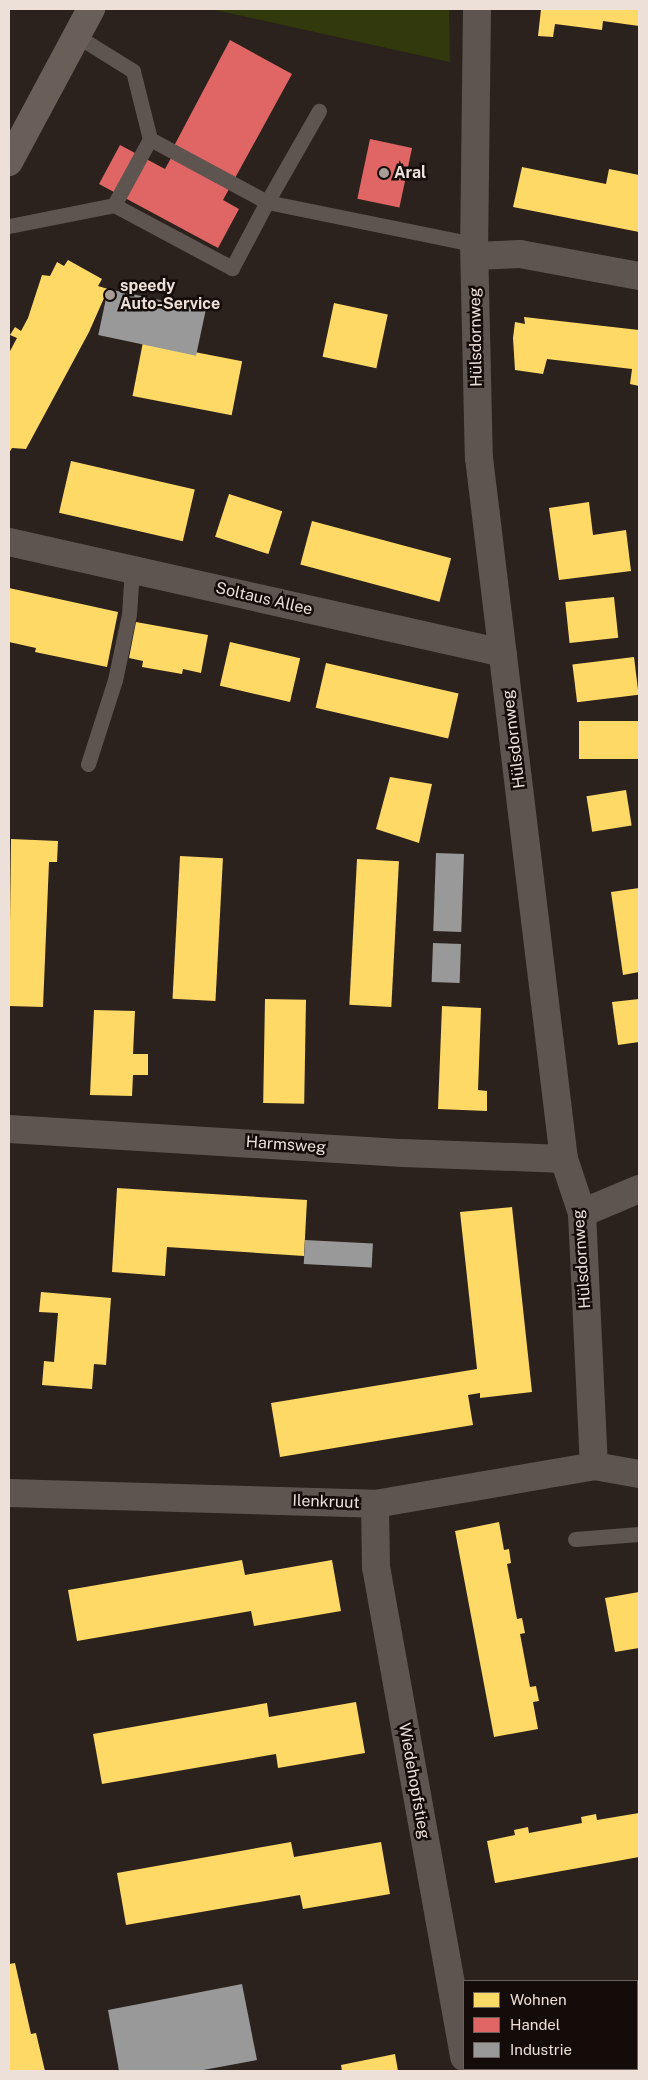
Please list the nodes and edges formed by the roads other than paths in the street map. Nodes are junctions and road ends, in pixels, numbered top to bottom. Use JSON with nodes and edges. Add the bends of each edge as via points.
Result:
{"nodes":[{"id":1,"x":92,"y":9,"type":"edge"},
{"id":2,"x":477,"y":9,"type":"edge"},
{"id":3,"x":76,"y":36,"type":"junction"},
{"id":4,"x":319,"y":110,"type":"dead end"},
{"id":5,"x":150,"y":139,"type":"junction"},
{"id":6,"x":9,"y":162,"type":"edge"},
{"id":7,"x":267,"y":202,"type":"junction"},
{"id":8,"x":114,"y":205,"type":"junction"},
{"id":9,"x":9,"y":226,"type":"edge"},
{"id":10,"x":474,"y":250,"type":"junction"},
{"id":11,"x":639,"y":276,"type":"edge"},
{"id":12,"x":14,"y":538,"type":"edge"},
{"id":13,"x":132,"y":570,"type":"junction"},
{"id":14,"x":503,"y":653,"type":"junction"},
{"id":15,"x":88,"y":764,"type":"dead end"},
{"id":16,"x":9,"y":1129,"type":"edge"},
{"id":17,"x":564,"y":1159,"type":"junction"},
{"id":18,"x":639,"y":1189,"type":"edge"},
{"id":19,"x":582,"y":1213,"type":"junction"},
{"id":20,"x":594,"y":1466,"type":"junction"},
{"id":21,"x":639,"y":1474,"type":"edge"},
{"id":22,"x":9,"y":1493,"type":"edge"},
{"id":23,"x":375,"y":1504,"type":"junction"},
{"id":24,"x":639,"y":1534,"type":"edge"},
{"id":25,"x":575,"y":1539,"type":"dead end"},
{"id":26,"x":463,"y":2051,"type":"edge"}],
"edges":[{"from":1,"to":3,"type":"main road"},
{"from":2,"to":10,"type":"street","name":"Hülsdornweg"},
{"from":3,"to":5,"type":"lane","via":[[133,71]]},
{"from":3,"to":6,"type":"main road"},
{"from":4,"to":7,"type":"lane"},
{"from":5,"to":7,"type":"lane"},
{"from":5,"to":8,"type":"lane"},
{"from":7,"to":8,"type":"lane","via":[[232,268]]},
{"from":7,"to":10,"type":"lane"},
{"from":8,"to":9,"type":"lane"},
{"from":10,"to":11,"type":"street","via":[[520,254]]},
{"from":10,"to":14,"type":"street","name":"Hülsdornweg","via":[[478,458]]},
{"from":12,"to":13,"type":"street","name":"Soltaus Allee"},
{"from":13,"to":14,"type":"street","name":"Soltaus Allee"},
{"from":13,"to":15,"type":"lane","via":[[129,614],[114,680]]},
{"from":14,"to":17,"type":"street","name":"Hülsdornweg"},
{"from":16,"to":17,"type":"street","name":"Harmsweg","via":[[403,1153]]},
{"from":17,"to":19,"type":"street","name":"Hülsdornweg"},
{"from":18,"to":19,"type":"street"},
{"from":19,"to":20,"type":"street","name":"Hülsdornweg"},
{"from":20,"to":21,"type":"street","name":"Ilenkruut"},
{"from":20,"to":23,"type":"street","name":"Ilenkruut"},
{"from":22,"to":23,"type":"street","name":"Ilenkruut"},
{"from":23,"to":26,"type":"street","name":"Wiedehopfstieg","via":[[376,1568]]},
{"from":24,"to":25,"type":"lane"}]}
